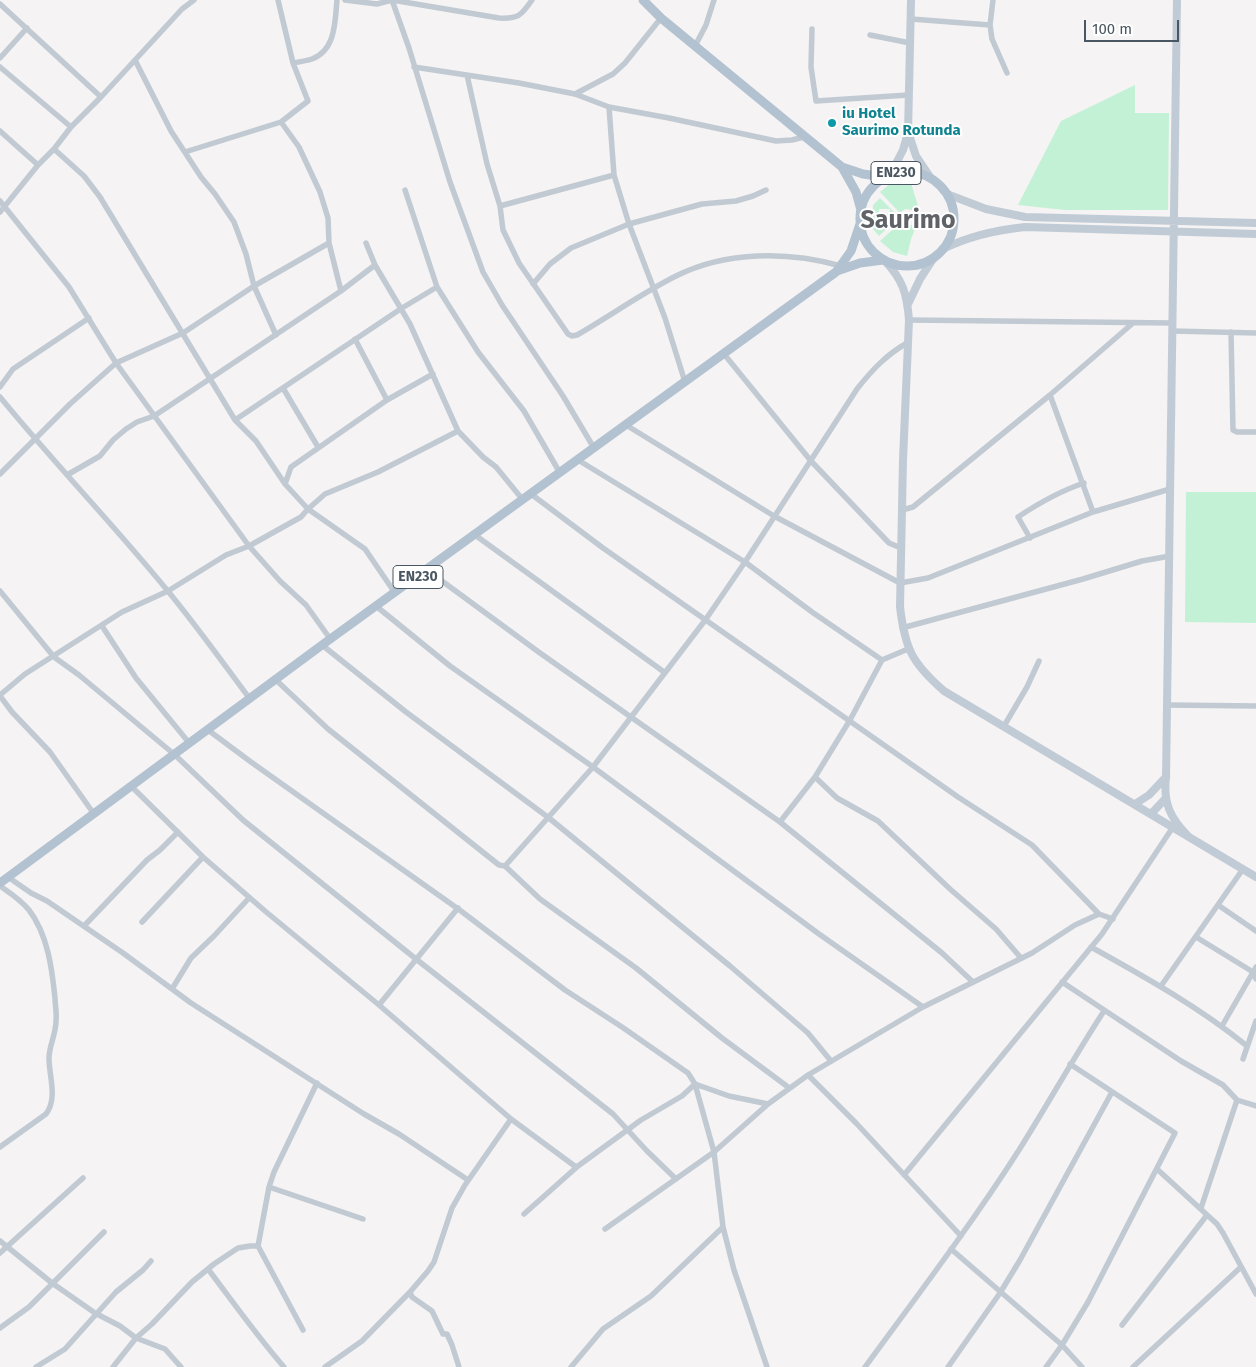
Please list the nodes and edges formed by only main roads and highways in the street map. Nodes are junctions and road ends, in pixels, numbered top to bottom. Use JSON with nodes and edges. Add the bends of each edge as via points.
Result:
{"nodes":[{"id":1,"x":644,"y":0,"type":"edge"},
{"id":2,"x":842,"y":167,"type":"junction"},
{"id":3,"x":888,"y":176,"type":"junction"},
{"id":4,"x":861,"y":210,"type":"junction"},
{"id":5,"x":860,"y":224,"type":"junction"},
{"id":6,"x":884,"y":260,"type":"junction"},
{"id":7,"x":839,"y":269,"type":"junction"},
{"id":8,"x":0,"y":884,"type":"edge"}],
"edges":[{"from":1,"to":2,"type":"main road","number":"EN230","via":[[661,18]]},
{"from":2,"to":3,"type":"main road","number":"EN230","via":[[863,174]]},
{"from":2,"to":4,"type":"main road","number":"EN230","via":[[856,192]]},
{"from":3,"to":4,"type":"main road","number":"EN230","via":[[869,191]]},
{"from":3,"to":6,"type":"main road","number":"EN230","via":[[910,172],[930,177],[947,194],[954,222],[949,239],[933,258],[907,266]]},
{"from":4,"to":5,"type":"main road","number":"EN230"},
{"from":5,"to":6,"type":"main road","number":"EN230","via":[[868,245]]},
{"from":5,"to":7,"type":"main road","number":"EN230","via":[[851,251]]},
{"from":6,"to":7,"type":"main road","number":"EN230"},
{"from":7,"to":8,"type":"main road","number":"EN230"}]}
